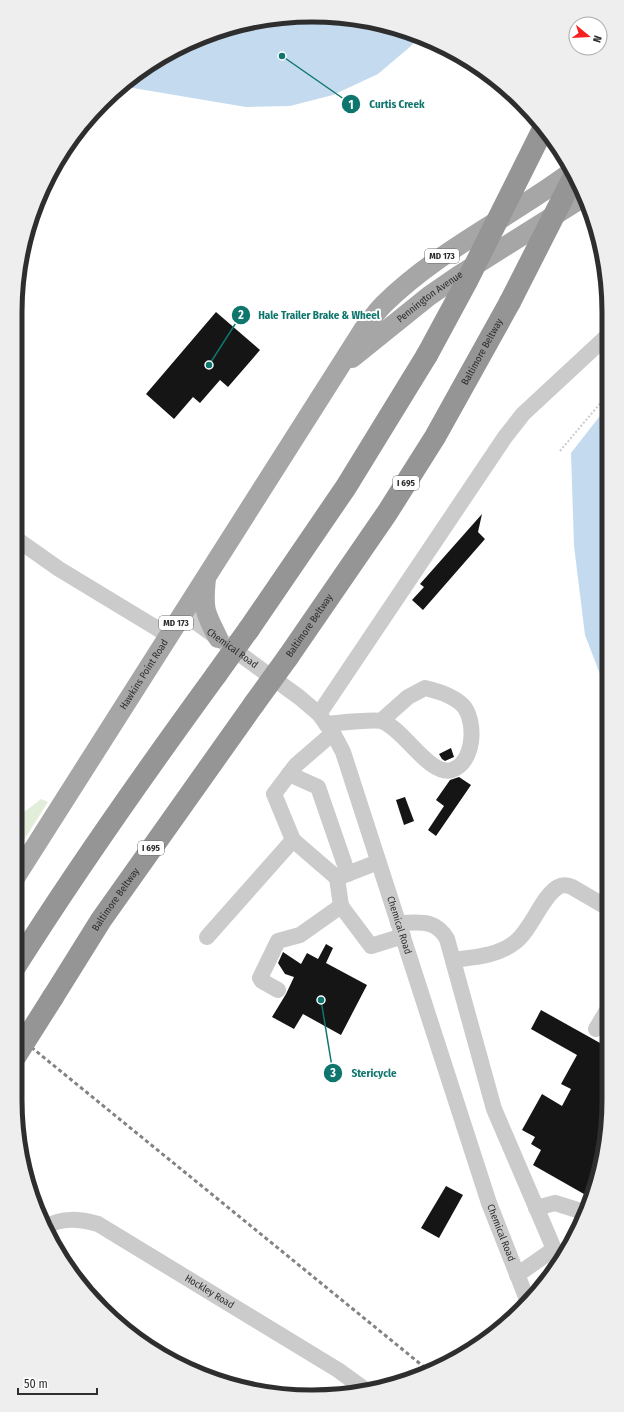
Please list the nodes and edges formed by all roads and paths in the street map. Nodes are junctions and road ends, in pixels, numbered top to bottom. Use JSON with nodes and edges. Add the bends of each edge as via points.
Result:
{"nodes":[{"id":1,"x":541,"y":134,"type":"edge"},
{"id":2,"x":567,"y":175,"type":"edge"},
{"id":3,"x":571,"y":182,"type":"edge"},
{"id":4,"x":579,"y":200,"type":"edge"},
{"id":5,"x":602,"y":341,"type":"edge"},
{"id":6,"x":339,"y":370,"type":"junction"},
{"id":7,"x":602,"y":401,"type":"edge"},
{"id":8,"x":560,"y":451,"type":"dead end"},
{"id":9,"x":22,"y":543,"type":"edge"},
{"id":10,"x":206,"y":575,"type":"junction"},
{"id":11,"x":182,"y":612,"type":"junction"},
{"id":12,"x":168,"y":635,"type":"junction"},
{"id":13,"x":218,"y":638,"type":"junction"},
{"id":14,"x":382,"y":721,"type":"junction"},
{"id":15,"x":326,"y":724,"type":"junction"},
{"id":16,"x":289,"y":774,"type":"junction"},
{"id":17,"x":293,"y":840,"type":"junction"},
{"id":18,"x":378,"y":862,"type":"junction"},
{"id":19,"x":22,"y":867,"type":"edge"},
{"id":20,"x":342,"y":876,"type":"junction"},
{"id":21,"x":602,"y":904,"type":"edge"},
{"id":22,"x":341,"y":906,"type":"junction"},
{"id":23,"x":400,"y":930,"type":"junction"},
{"id":24,"x":207,"y":936,"type":"dead end"},
{"id":25,"x":22,"y":956,"type":"edge"},
{"id":26,"x":453,"y":960,"type":"junction"},
{"id":27,"x":278,"y":990,"type":"dead end"},
{"id":28,"x":602,"y":1019,"type":"edge"},
{"id":29,"x":596,"y":1029,"type":"dead end"},
{"id":30,"x":22,"y":1045,"type":"edge"},
{"id":31,"x":536,"y":1208,"type":"junction"},
{"id":32,"x":580,"y":1211,"type":"edge"},
{"id":33,"x":50,"y":1224,"type":"edge"},
{"id":34,"x":517,"y":1275,"type":"junction"},
{"id":35,"x":525,"y":1296,"type":"edge"},
{"id":36,"x":360,"y":1386,"type":"edge"}],
"edges":[{"from":1,"to":25,"type":"highway","bridge":true,"via":[[427,356],[346,487],[249,629],[102,833]]},
{"from":2,"to":6,"type":"main road","number":"MD 173","via":[[416,275],[382,305],[362,330]]},
{"from":3,"to":30,"type":"highway","name":"Baltimore Beltway","number":"I 695","bridge":true,"via":[[510,302],[446,417],[388,513],[118,895]]},
{"from":4,"to":6,"type":"main road","name":"Pennington Avenue","number":"MD 173","via":[[458,276]]},
{"from":5,"to":15,"type":"street","via":[[523,414],[505,437]]},
{"from":6,"to":10,"type":"main road","name":"Hawkins Point Road","number":"MD 173"},
{"from":7,"to":8,"type":"path"},
{"from":9,"to":12,"type":"street","via":[[59,569]]},
{"from":10,"to":11,"type":"main road","name":"Hawkins Point Road","number":"MD 173"},
{"from":10,"to":13,"type":"main road","via":[[204,607]]},
{"from":11,"to":12,"type":"main road","name":"Hawkins Point Road","number":"MD 173"},
{"from":11,"to":13,"type":"street","name":"Chemical Road"},
{"from":12,"to":19,"type":"main road","name":"Hawkins Point Road","number":"MD 173"},
{"from":13,"to":15,"type":"street","name":"Chemical Road","via":[[299,697]]},
{"from":14,"to":14,"type":"street","via":[[441,770],[452,770],[464,762],[472,733],[465,708],[446,693],[425,688],[408,697]]},
{"from":14,"to":15,"type":"street"},
{"from":15,"to":16,"type":"street"},
{"from":15,"to":18,"type":"street","name":"Chemical Road","via":[[343,752]]},
{"from":16,"to":17,"type":"street","via":[[274,794]]},
{"from":16,"to":20,"type":"street","via":[[318,787]]},
{"from":17,"to":20,"type":"street"},
{"from":17,"to":24,"type":"street"},
{"from":18,"to":20,"type":"street"},
{"from":18,"to":23,"type":"street","name":"Chemical Road"},
{"from":20,"to":22,"type":"street"},
{"from":21,"to":26,"type":"street","via":[[572,887],[559,886],[516,942],[500,953]]},
{"from":22,"to":23,"type":"street","via":[[371,946]]},
{"from":22,"to":27,"type":"street","via":[[300,936],[278,942],[260,978],[262,982]]},
{"from":23,"to":26,"type":"street","via":[[425,922],[435,925],[442,930],[447,939]]},
{"from":23,"to":34,"type":"street","name":"Chemical Road","via":[[489,1203]]},
{"from":26,"to":31,"type":"street","via":[[494,1109]]},
{"from":28,"to":29,"type":"street"},
{"from":31,"to":32,"type":"street","via":[[555,1203]]},
{"from":31,"to":34,"type":"street","via":[[554,1249]]},
{"from":33,"to":36,"type":"street","name":"Hockley Road","via":[[69,1219],[98,1224]]},
{"from":34,"to":35,"type":"street","name":"Chemical Road"}]}
